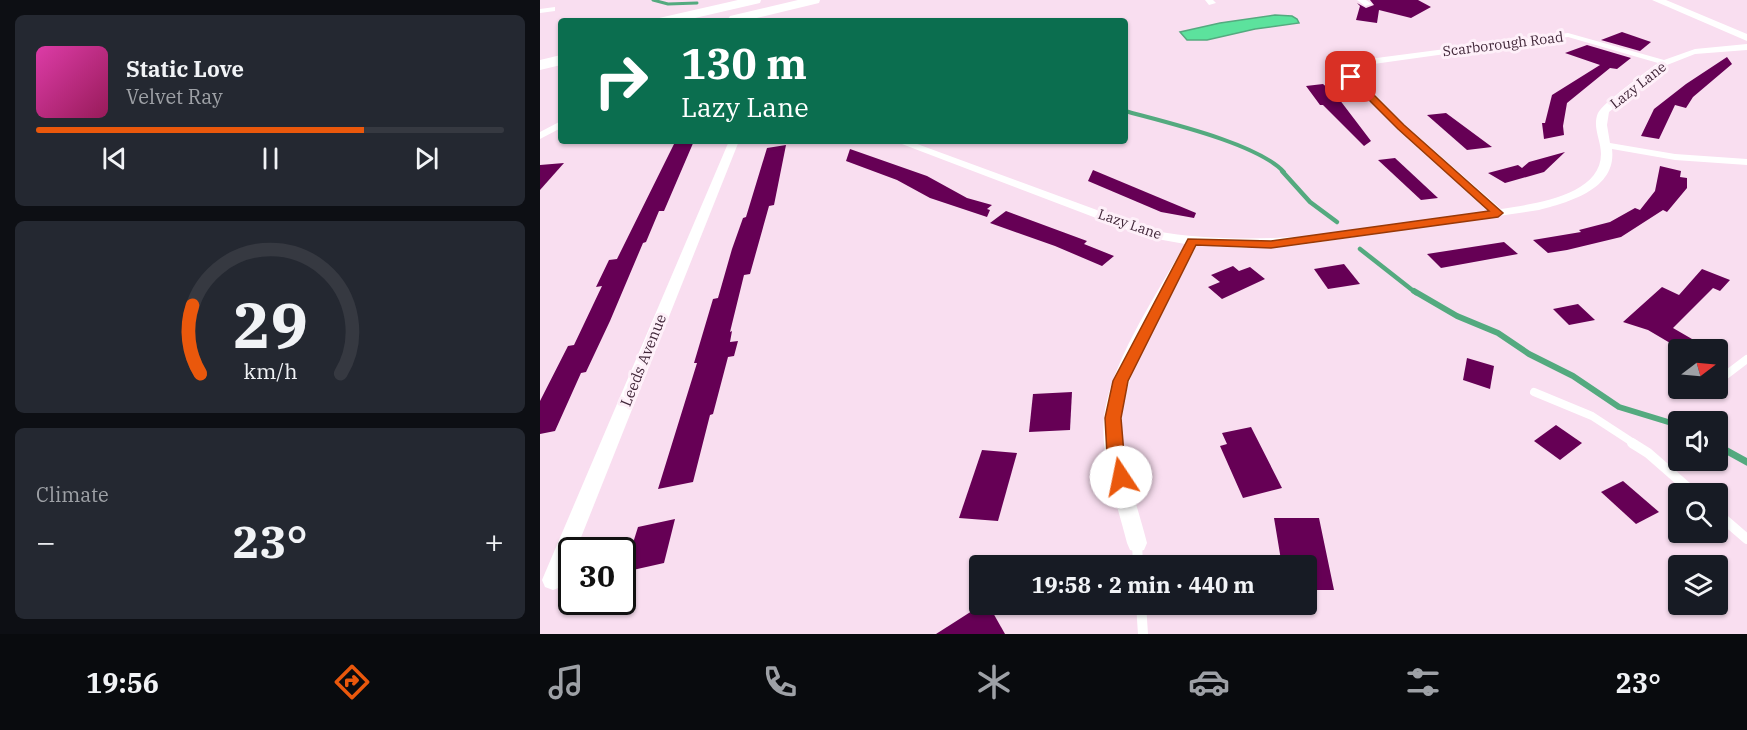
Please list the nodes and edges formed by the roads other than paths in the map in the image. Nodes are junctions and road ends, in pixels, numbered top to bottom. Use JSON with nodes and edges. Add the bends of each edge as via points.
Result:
{"nodes":[{"id":1,"x":755,"y":0,"type":"edge"},
{"id":2,"x":814,"y":0,"type":"edge"},
{"id":3,"x":1657,"y":0,"type":"edge"},
{"id":4,"x":552,"y":9,"type":"dead end"},
{"id":5,"x":540,"y":11,"type":"edge"},
{"id":6,"x":677,"y":18,"type":"edge"},
{"id":7,"x":738,"y":18,"type":"edge"},
{"id":8,"x":1747,"y":38,"type":"edge"},
{"id":9,"x":558,"y":46,"type":"edge"},
{"id":10,"x":1747,"y":47,"type":"edge"},
{"id":11,"x":540,"y":50,"type":"edge"},
{"id":12,"x":558,"y":61,"type":"edge"},
{"id":13,"x":1665,"y":63,"type":"junction"},
{"id":14,"x":540,"y":65,"type":"edge"},
{"id":15,"x":558,"y":126,"type":"edge"},
{"id":16,"x":540,"y":136,"type":"edge"},
{"id":17,"x":733,"y":144,"type":"edge"},
{"id":18,"x":907,"y":144,"type":"edge"},
{"id":19,"x":1605,"y":145,"type":"junction"},
{"id":20,"x":1747,"y":162,"type":"edge"},
{"id":21,"x":1498,"y":213,"type":"junction"},
{"id":22,"x":1192,"y":242,"type":"junction"},
{"id":23,"x":1747,"y":359,"type":"edge"},
{"id":24,"x":1728,"y":373,"type":"edge"},
{"id":25,"x":1534,"y":392,"type":"dead end"},
{"id":26,"x":1682,"y":483,"type":"edge"},
{"id":27,"x":1728,"y":523,"type":"edge"},
{"id":28,"x":1747,"y":539,"type":"edge"},
{"id":29,"x":1137,"y":543,"type":"joint"},
{"id":30,"x":1138,"y":555,"type":"edge"},
{"id":31,"x":553,"y":580,"type":"dead end"},
{"id":32,"x":1142,"y":615,"type":"edge"},
{"id":33,"x":1143,"y":634,"type":"edge"}],
"edges":[{"from":1,"to":6,"type":"highway"},
{"from":2,"to":7,"type":"highway"},
{"from":3,"to":8,"type":"street"},
{"from":4,"to":5,"type":"street"},
{"from":9,"to":11,"type":"highway"},
{"from":10,"to":13,"type":"street","name":"Lazy Lane","via":[[1680,56]]},
{"from":12,"to":14,"type":"highway"},
{"from":13,"to":19,"type":"street","name":"Lazy Lane","via":[[1604,111],[1600,128]]},
{"from":13,"to":21,"type":"street","name":"Scarborough Road","via":[[1568,35],[1338,66]]},
{"from":15,"to":16,"type":"street"},
{"from":17,"to":31,"type":"street","name":"Leeds Avenue"},
{"from":18,"to":22,"type":"street","name":"Lazy Lane","via":[[1151,234]]},
{"from":19,"to":20,"type":"street","via":[[1675,157]]},
{"from":19,"to":21,"type":"street","name":"Lazy Lane","via":[[1605,165],[1588,187],[1554,203]]},
{"from":21,"to":22,"type":"street","name":"Lazy Lane","via":[[1271,245]]},
{"from":22,"to":29,"type":"street","via":[[1127,365],[1113,418],[1115,454]]},
{"from":23,"to":24,"type":"lane"},
{"from":25,"to":26,"type":"lane","via":[[1592,416],[1648,453]]},
{"from":27,"to":28,"type":"lane"},
{"from":29,"to":30,"type":"lane"},
{"from":32,"to":33,"type":"lane"}]}
